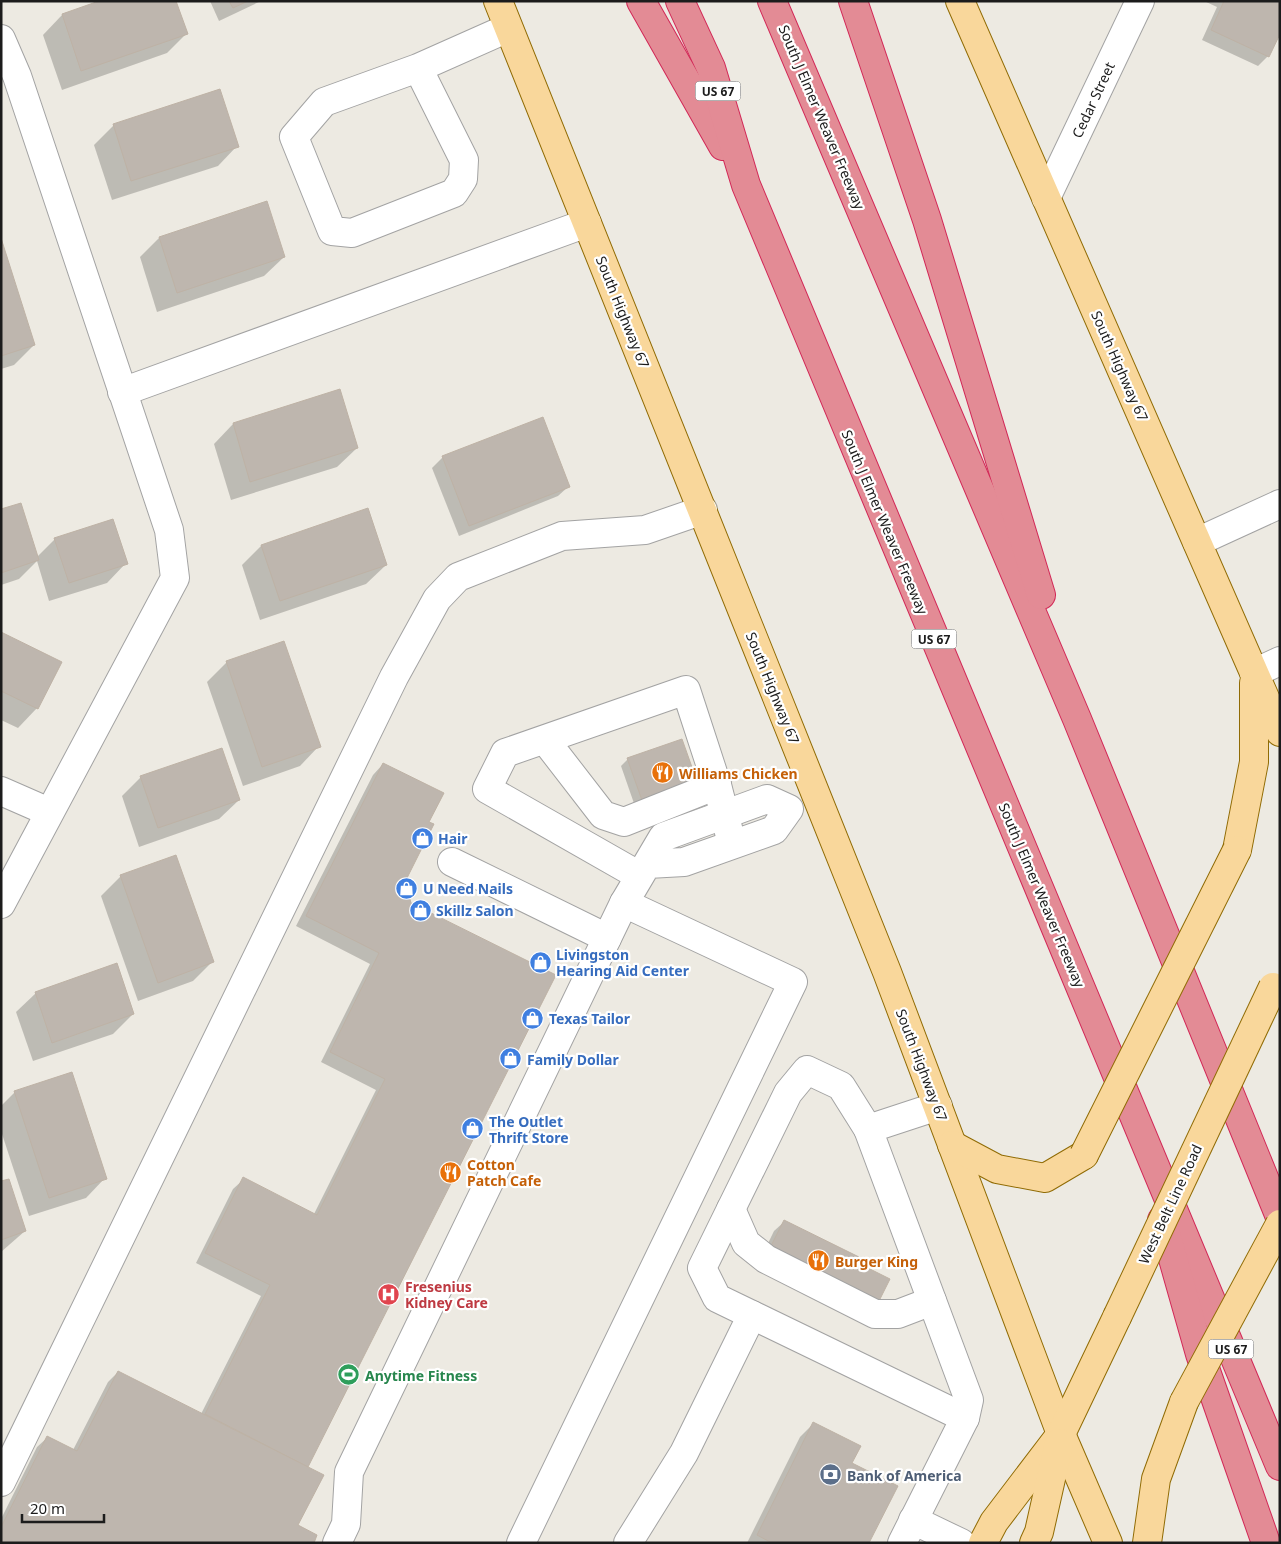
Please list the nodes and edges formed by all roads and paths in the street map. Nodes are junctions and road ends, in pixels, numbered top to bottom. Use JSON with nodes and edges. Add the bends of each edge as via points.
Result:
{"nodes":[{"id":1,"x":498,"y":1,"type":"edge"},
{"id":2,"x":641,"y":1,"type":"edge"},
{"id":3,"x":680,"y":1,"type":"edge"},
{"id":4,"x":772,"y":1,"type":"edge"},
{"id":5,"x":853,"y":1,"type":"edge"},
{"id":6,"x":960,"y":1,"type":"edge"},
{"id":7,"x":1140,"y":1,"type":"edge"},
{"id":8,"x":508,"y":28,"type":"junction"},
{"id":9,"x":1,"y":39,"type":"edge"},
{"id":10,"x":418,"y":68,"type":"junction"},
{"id":11,"x":746,"y":185,"type":"junction"},
{"id":12,"x":1046,"y":198,"type":"junction"},
{"id":13,"x":587,"y":223,"type":"junction"},
{"id":14,"x":122,"y":392,"type":"junction"},
{"id":15,"x":1280,"y":504,"type":"edge"},
{"id":16,"x":703,"y":510,"type":"junction"},
{"id":17,"x":1197,"y":542,"type":"junction"},
{"id":18,"x":1280,"y":661,"type":"edge"},
{"id":19,"x":1254,"y":673,"type":"junction"},
{"id":20,"x":1077,"y":719,"type":"junction"},
{"id":21,"x":1280,"y":732,"type":"edge"},
{"id":22,"x":545,"y":740,"type":"junction"},
{"id":23,"x":717,"y":785,"type":"junction"},
{"id":24,"x":1,"y":791,"type":"edge"},
{"id":25,"x":818,"y":799,"type":"junction"},
{"id":26,"x":790,"y":809,"type":"junction"},
{"id":27,"x":48,"y":812,"type":"junction"},
{"id":28,"x":725,"y":815,"type":"junction"},
{"id":29,"x":733,"y":844,"type":"junction"},
{"id":30,"x":452,"y":862,"type":"dead end"},
{"id":31,"x":643,"y":869,"type":"junction"},
{"id":32,"x":624,"y":903,"type":"junction"},
{"id":33,"x":1,"y":904,"type":"edge"},
{"id":34,"x":607,"y":938,"type":"junction"},
{"id":35,"x":1276,"y":980,"type":"edge"},
{"id":36,"x":1122,"y":1087,"type":"junction"},
{"id":37,"x":938,"y":1106,"type":"junction"},
{"id":38,"x":868,"y":1129,"type":"junction"},
{"id":39,"x":952,"y":1145,"type":"junction"},
{"id":40,"x":731,"y":1209,"type":"junction"},
{"id":41,"x":1280,"y":1217,"type":"edge"},
{"id":42,"x":1280,"y":1224,"type":"edge"},
{"id":43,"x":932,"y":1301,"type":"junction"},
{"id":44,"x":752,"y":1315,"type":"junction"},
{"id":45,"x":965,"y":1418,"type":"junction"},
{"id":46,"x":1061,"y":1434,"type":"junction"},
{"id":47,"x":1280,"y":1466,"type":"edge"},
{"id":48,"x":1,"y":1482,"type":"edge"},
{"id":49,"x":908,"y":1531,"type":"edge"},
{"id":50,"x":337,"y":1543,"type":"edge"},
{"id":51,"x":521,"y":1543,"type":"edge"},
{"id":52,"x":628,"y":1543,"type":"edge"},
{"id":53,"x":961,"y":1543,"type":"edge"},
{"id":54,"x":983,"y":1543,"type":"edge"},
{"id":55,"x":1034,"y":1543,"type":"edge"},
{"id":56,"x":1108,"y":1543,"type":"edge"},
{"id":57,"x":1148,"y":1543,"type":"edge"},
{"id":58,"x":1266,"y":1543,"type":"edge"}],
"edges":[{"from":1,"to":8,"type":"main road","name":"South Highway 67"},
{"from":2,"to":11,"type":"highway"},
{"from":3,"to":11,"type":"highway","name":"South J Elmer Weaver Freeway","number":"US 67","via":[[711,68]]},
{"from":4,"to":20,"type":"highway","name":"South J Elmer Weaver Freeway"},
{"from":5,"to":20,"type":"highway","via":[[927,220],[999,450]]},
{"from":6,"to":12,"type":"main road","name":"South Highway 67"},
{"from":7,"to":12,"type":"street","name":"Cedar Street"},
{"from":8,"to":10,"type":"street"},
{"from":8,"to":13,"type":"main road","name":"South Highway 67"},
{"from":9,"to":14,"type":"street","via":[[17,76]]},
{"from":10,"to":10,"type":"street","via":[[464,160],[463,179],[454,194],[352,233],[332,231],[294,137],[324,102]]},
{"from":11,"to":36,"type":"highway","name":"South J Elmer Weaver Freeway","number":"US 67"},
{"from":12,"to":17,"type":"main road","name":"South Highway 67"},
{"from":13,"to":14,"type":"street"},
{"from":13,"to":16,"type":"main road","name":"South Highway 67"},
{"from":14,"to":27,"type":"street","via":[[169,530],[175,578]]},
{"from":15,"to":17,"type":"street"},
{"from":16,"to":25,"type":"main road","name":"South Highway 67"},
{"from":16,"to":48,"type":"street","via":[[645,530],[562,536],[458,577],[437,599],[394,677]]},
{"from":17,"to":19,"type":"main road","name":"South Highway 67"},
{"from":18,"to":19,"type":"street"},
{"from":19,"to":21,"type":"main road","name":"South Highway 67"},
{"from":19,"to":36,"type":"main road","bridge":true,"via":[[1254,762],[1236,850]]},
{"from":20,"to":41,"type":"highway","name":"South J Elmer Weaver Freeway"},
{"from":22,"to":23,"type":"street","via":[[603,815],[624,822]]},
{"from":22,"to":23,"type":"street","via":[[686,690]]},
{"from":22,"to":31,"type":"street","via":[[505,753],[487,789]]},
{"from":23,"to":28,"type":"street"},
{"from":24,"to":27,"type":"street"},
{"from":25,"to":26,"type":"street"},
{"from":25,"to":37,"type":"main road","name":"South Highway 67"},
{"from":26,"to":28,"type":"street","via":[[767,799]]},
{"from":26,"to":29,"type":"street","via":[[774,830]]},
{"from":27,"to":33,"type":"street"},
{"from":28,"to":29,"type":"street"},
{"from":28,"to":31,"type":"street","via":[[663,836]]},
{"from":29,"to":31,"type":"street","via":[[684,862]]},
{"from":30,"to":34,"type":"street"},
{"from":31,"to":32,"type":"street"},
{"from":32,"to":34,"type":"street"},
{"from":32,"to":51,"type":"street","via":[[793,982]]},
{"from":34,"to":50,"type":"street","via":[[349,1472],[346,1524]]},
{"from":35,"to":46,"type":"main road","name":"West Belt Line Road","bridge":true},
{"from":36,"to":39,"type":"main road","bridge":true,"via":[[1084,1155],[1045,1178],[997,1169]]},
{"from":36,"to":47,"type":"highway","name":"South J Elmer Weaver Freeway","number":"US 67"},
{"from":36,"to":58,"type":"highway","via":[[1200,1354]]},
{"from":37,"to":38,"type":"street"},
{"from":37,"to":39,"type":"main road","name":"South Highway 67"},
{"from":38,"to":40,"type":"street","via":[[841,1086],[807,1070],[788,1093]]},
{"from":38,"to":43,"type":"street"},
{"from":39,"to":46,"type":"main road","name":"South Highway 67"},
{"from":40,"to":43,"type":"street","via":[[746,1243],[766,1259],[875,1314],[898,1314]]},
{"from":40,"to":44,"type":"street","via":[[702,1268],[717,1298]]},
{"from":42,"to":57,"type":"main road","bridge":true,"via":[[1184,1402],[1156,1479]]},
{"from":43,"to":45,"type":"street","via":[[969,1400]]},
{"from":44,"to":45,"type":"street"},
{"from":44,"to":52,"type":"street","via":[[684,1453]]},
{"from":45,"to":49,"type":"street"},
{"from":46,"to":54,"type":"main road","name":"West Belt Line Road","via":[[994,1522]]},
{"from":46,"to":55,"type":"main road","name":"West Belt Line Road"},
{"from":46,"to":56,"type":"main road","name":"South Highway 67"},
{"from":49,"to":53,"type":"street"}]}
